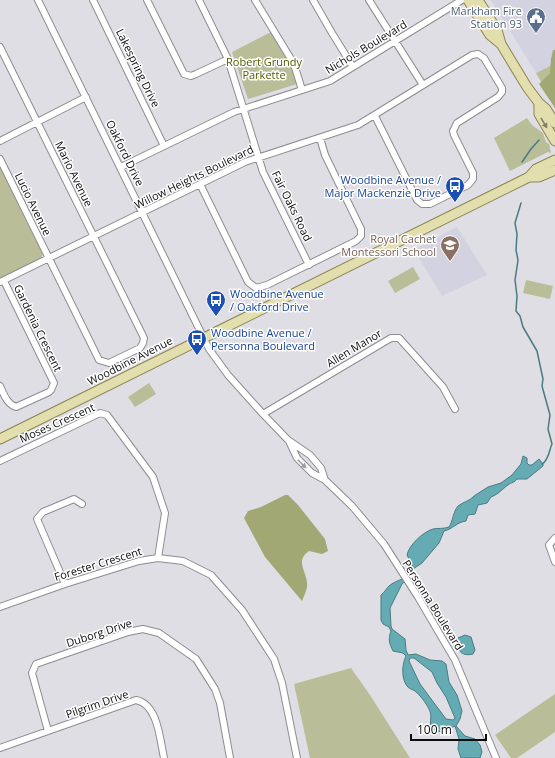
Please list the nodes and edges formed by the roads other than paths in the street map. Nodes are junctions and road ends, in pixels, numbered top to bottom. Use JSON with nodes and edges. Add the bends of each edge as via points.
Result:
{"nodes":[{"id":1,"x":38,"y":0,"type":"edge"},
{"id":2,"x":93,"y":0,"type":"edge"},
{"id":3,"x":147,"y":0,"type":"edge"},
{"id":4,"x":199,"y":0,"type":"edge"},
{"id":5,"x":255,"y":0,"type":"edge"},
{"id":6,"x":313,"y":0,"type":"edge"},
{"id":7,"x":369,"y":0,"type":"edge"},
{"id":8,"x":462,"y":0,"type":"edge"},
{"id":9,"x":468,"y":0,"type":"edge"},
{"id":10,"x":478,"y":0,"type":"edge"},
{"id":11,"x":395,"y":41,"type":"junction"},
{"id":12,"x":501,"y":44,"type":"junction"},
{"id":13,"x":0,"y":47,"type":"edge"},
{"id":14,"x":228,"y":59,"type":"junction"},
{"id":15,"x":354,"y":67,"type":"junction"},
{"id":16,"x":423,"y":86,"type":"junction"},
{"id":17,"x":302,"y":90,"type":"junction"},
{"id":18,"x":86,"y":97,"type":"junction"},
{"id":19,"x":539,"y":103,"type":"junction"},
{"id":20,"x":243,"y":108,"type":"junction"},
{"id":21,"x":375,"y":116,"type":"junction"},
{"id":22,"x":37,"y":122,"type":"junction"},
{"id":23,"x":555,"y":123,"type":"edge"},
{"id":24,"x":320,"y":138,"type":"junction"},
{"id":25,"x":0,"y":141,"type":"edge"},
{"id":26,"x":555,"y":141,"type":"edge"},
{"id":27,"x":164,"y":146,"type":"junction"},
{"id":28,"x":258,"y":156,"type":"junction"},
{"id":29,"x":0,"y":159,"type":"edge"},
{"id":30,"x":555,"y":160,"type":"edge"},
{"id":31,"x":121,"y":167,"type":"junction"},
{"id":32,"x":555,"y":170,"type":"edge"},
{"id":33,"x":529,"y":177,"type":"junction"},
{"id":34,"x":200,"y":184,"type":"junction"},
{"id":35,"x":143,"y":213,"type":"junction"},
{"id":36,"x":94,"y":236,"type":"junction"},
{"id":37,"x":49,"y":258,"type":"junction"},
{"id":38,"x":309,"y":264,"type":"junction"},
{"id":39,"x":2,"y":282,"type":"edge"},
{"id":40,"x":203,"y":338,"type":"junction"},
{"id":41,"x":0,"y":386,"type":"edge"},
{"id":42,"x":455,"y":409,"type":"dead end"},
{"id":43,"x":263,"y":414,"type":"junction"},
{"id":44,"x":0,"y":439,"type":"edge"},
{"id":45,"x":288,"y":440,"type":"junction"},
{"id":46,"x":0,"y":461,"type":"edge"},
{"id":47,"x":325,"y":480,"type":"junction"},
{"id":48,"x":82,"y":504,"type":"dead end"},
{"id":49,"x":555,"y":538,"type":"edge"},
{"id":50,"x":158,"y":558,"type":"junction"},
{"id":51,"x":555,"y":562,"type":"edge"},
{"id":52,"x":65,"y":584,"type":"junction"},
{"id":53,"x":0,"y":600,"type":"edge"},
{"id":54,"x":2,"y":607,"type":"edge"},
{"id":55,"x":48,"y":731,"type":"junction"},
{"id":56,"x":0,"y":748,"type":"edge"},
{"id":57,"x":164,"y":758,"type":"edge"},
{"id":58,"x":230,"y":758,"type":"edge"},
{"id":59,"x":296,"y":758,"type":"edge"},
{"id":60,"x":496,"y":758,"type":"edge"}],
"edges":[{"from":1,"to":18,"type":"street","name":"Oakford Drive"},
{"from":2,"to":27,"type":"street","name":"Lakespring Drive"},
{"from":3,"to":14,"type":"street","via":[[184,74],[191,76]]},
{"from":4,"to":14,"type":"street","name":"Fair Oaks Road"},
{"from":5,"to":17,"type":"street","via":[[294,64]]},
{"from":6,"to":15,"type":"street"},
{"from":7,"to":11,"type":"street"},
{"from":8,"to":11,"type":"street","name":"Nichols Boulevard"},
{"from":9,"to":12,"type":"main road","via":[[490,35]]},
{"from":10,"to":12,"type":"main road","via":[[497,30]]},
{"from":11,"to":15,"type":"street","name":"Nichols Boulevard"},
{"from":11,"to":16,"type":"street"},
{"from":12,"to":19,"type":"main road"},
{"from":13,"to":22,"type":"street","name":"Mario Avenue"},
{"from":14,"to":20,"type":"street","name":"Fair Oaks Road"},
{"from":15,"to":17,"type":"street","name":"Nichols Boulevard","via":[[330,81]]},
{"from":16,"to":21,"type":"street","name":"Willow Heights Boulevard"},
{"from":16,"to":21,"type":"street","name":"Willow Heights Boulevard","via":[[475,54],[482,56],[500,85],[502,92],[498,97],[454,126],[454,134],[473,173],[473,179],[468,185],[430,204],[419,202]]},
{"from":17,"to":20,"type":"street","name":"Nichols Boulevard"},
{"from":18,"to":22,"type":"street"},
{"from":18,"to":31,"type":"street","name":"Oakford Drive"},
{"from":19,"to":23,"type":"main road"},
{"from":19,"to":26,"type":"main road","one_way":true,"via":[[539,114]]},
{"from":20,"to":27,"type":"street","name":"Nichols Boulevard"},
{"from":20,"to":28,"type":"street","name":"Fair Oaks Road"},
{"from":21,"to":24,"type":"street","name":"Willow Heights Boulevard","via":[[353,128]]},
{"from":22,"to":25,"type":"street"},
{"from":22,"to":36,"type":"street","name":"Mario Avenue"},
{"from":24,"to":28,"type":"street","name":"Willow Heights Boulevard"},
{"from":24,"to":38,"type":"street","via":[[325,155],[361,229],[361,236],[356,241]]},
{"from":27,"to":31,"type":"street","name":"Nichols Boulevard"},
{"from":28,"to":34,"type":"street","name":"Willow Heights Boulevard"},
{"from":28,"to":38,"type":"street","name":"Fair Oaks Road"},
{"from":29,"to":37,"type":"street","name":"Lucio Avenue"},
{"from":30,"to":33,"type":"main road","name":"Woodbine Avenue","via":[[536,169]]},
{"from":31,"to":35,"type":"street","name":"Oakford Drive"},
{"from":32,"to":33,"type":"main road","name":"Woodbine Avenue","via":[[539,177]]},
{"from":33,"to":40,"type":"main road","name":"Woodbine Avenue"},
{"from":34,"to":35,"type":"street","name":"Willow Heights Boulevard"},
{"from":34,"to":38,"type":"street","via":[[252,286],[256,288],[267,285]]},
{"from":35,"to":36,"type":"street","name":"Willow Heights Boulevard"},
{"from":35,"to":40,"type":"street","name":"Oakford Drive"},
{"from":36,"to":37,"type":"street","name":"Willow Heights Boulevard"},
{"from":36,"to":37,"type":"street","name":"Mario Avenue","via":[[144,338],[140,348],[128,354],[109,363],[99,360]]},
{"from":37,"to":39,"type":"street","name":"Willow Heights Boulevard"},
{"from":39,"to":41,"type":"street","name":"Gardenia Crescent","via":[[54,383],[48,392],[16,407],[8,402]]},
{"from":40,"to":43,"type":"street","name":"Personna Boulevard","via":[[228,376]]},
{"from":40,"to":44,"type":"main road","name":"Woodbine Avenue"},
{"from":42,"to":43,"type":"street","name":"Allen Manor","via":[[443,387],[399,338],[391,338]]},
{"from":43,"to":45,"type":"street","name":"Personna Boulevard"},
{"from":45,"to":47,"type":"street","name":"Personna Boulevard","one_way":true,"via":[[297,458],[312,473]]},
{"from":45,"to":47,"type":"street","name":"Personna Boulevard","via":[[310,455],[321,468]]},
{"from":46,"to":50,"type":"street","name":"Moses Crescent","via":[[100,413],[107,415],[153,478],[165,513]]},
{"from":47,"to":60,"type":"street","name":"Personna Boulevard","via":[[352,506],[384,544],[418,596],[455,660]]},
{"from":48,"to":52,"type":"street","via":[[74,500],[42,512],[37,519]]},
{"from":49,"to":51,"type":"street","via":[[549,545]]},
{"from":50,"to":52,"type":"street","name":"Forester Crescent","via":[[139,561]]},
{"from":50,"to":59,"type":"street","name":"Forester Crescent","via":[[183,561],[212,575],[242,610],[274,659],[282,683]]},
{"from":52,"to":54,"type":"street","name":"Forester Crescent"},
{"from":53,"to":54,"type":"street"},
{"from":55,"to":56,"type":"street","name":"Pilgrim Drive"},
{"from":55,"to":57,"type":"street","name":"Pilgrim Drive","via":[[136,700],[141,701],[156,717]]},
{"from":55,"to":58,"type":"street","name":"Duborg Drive","via":[[32,673],[36,664],[128,632],[144,629],[159,633],[196,659],[215,689],[220,703]]}]}
